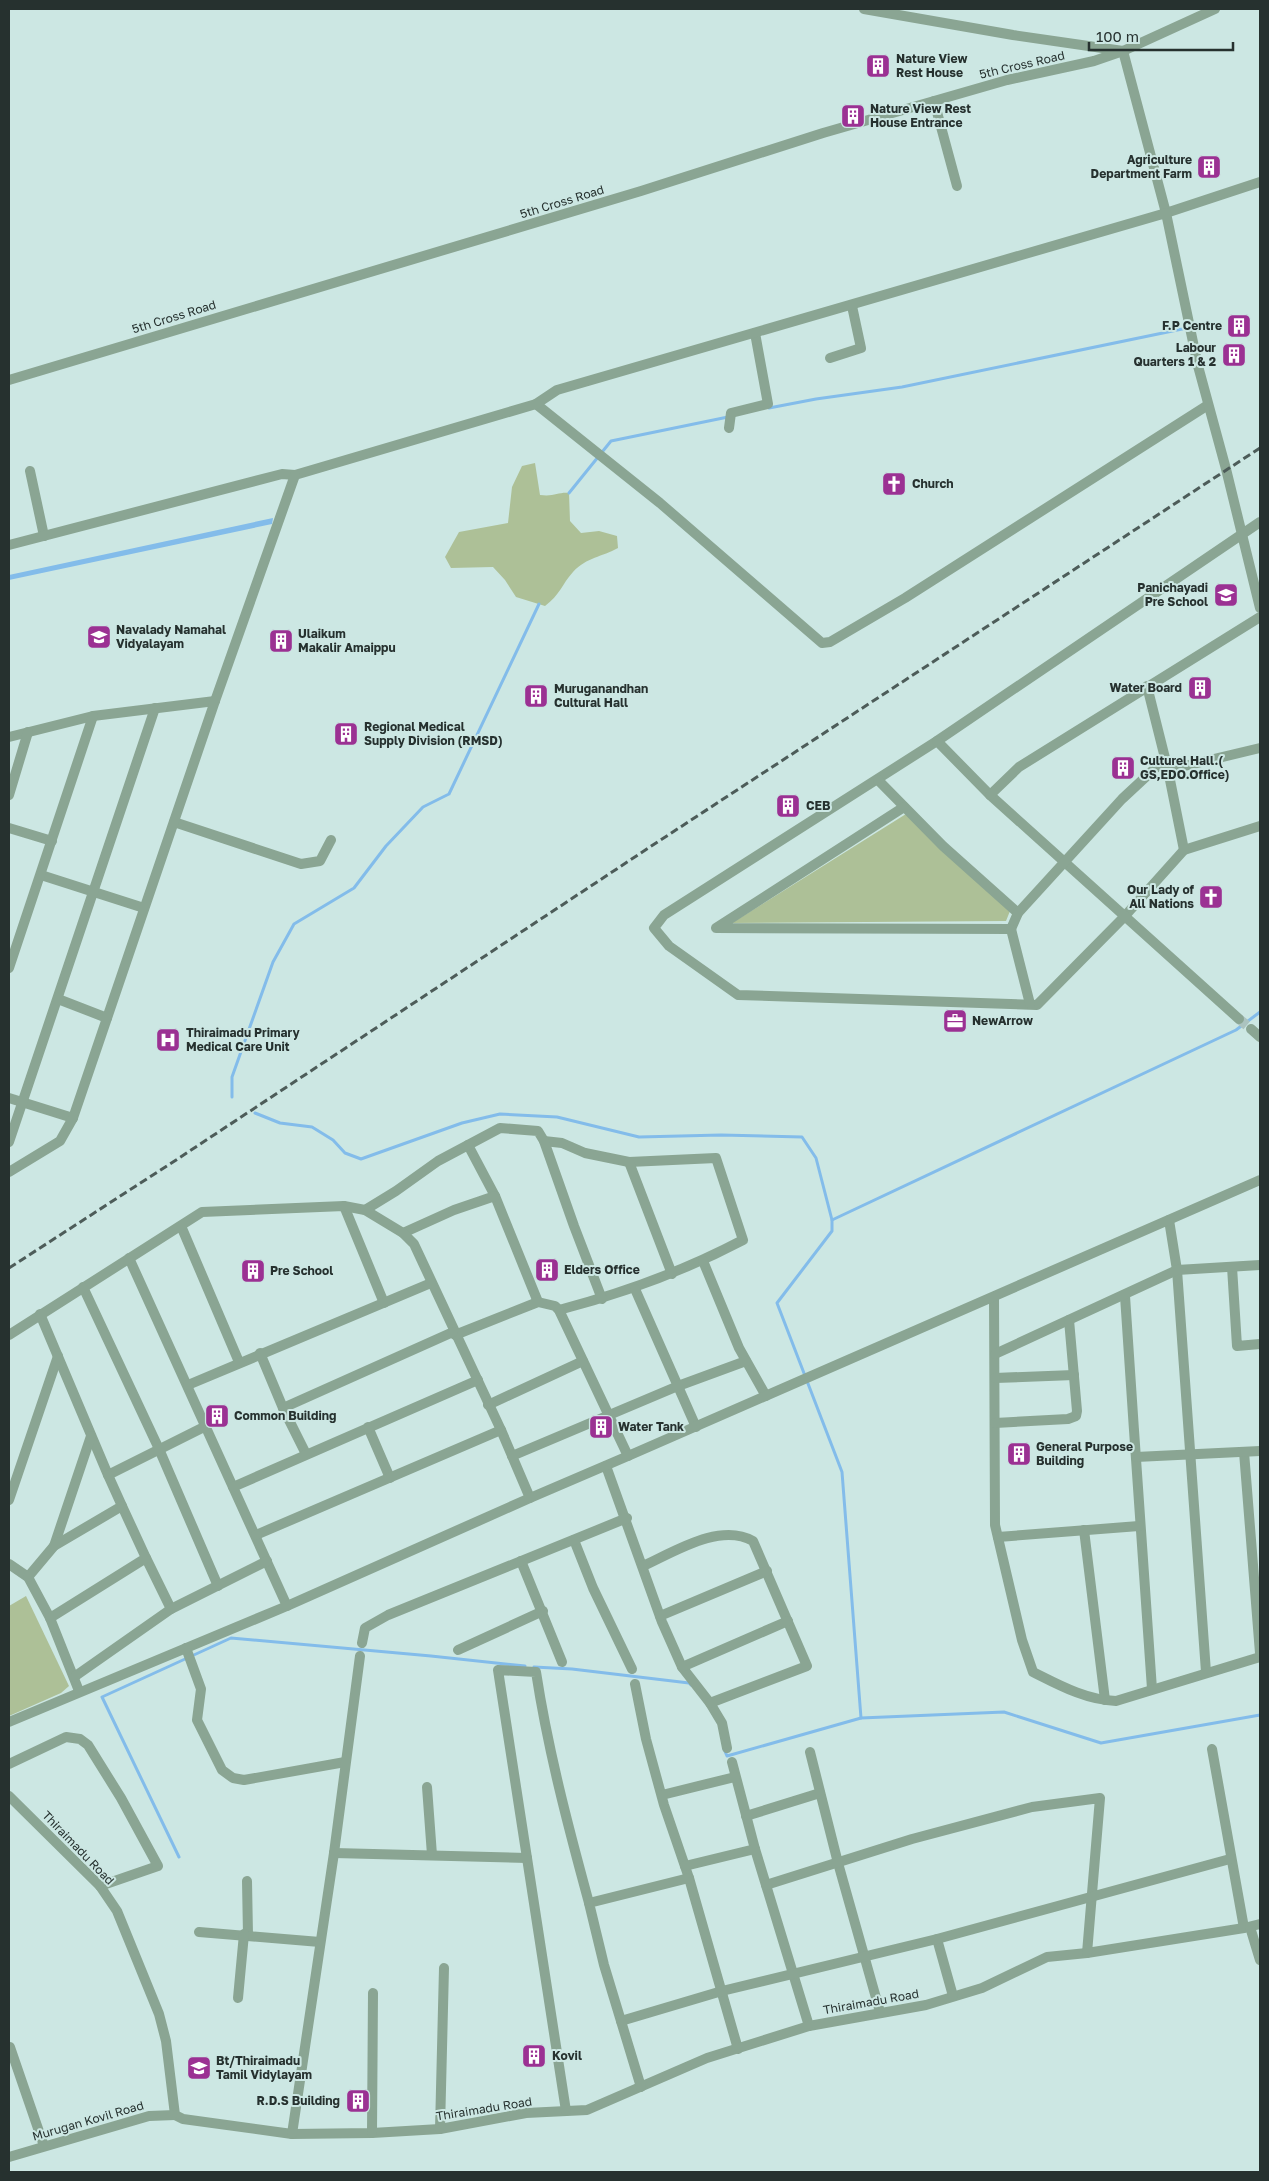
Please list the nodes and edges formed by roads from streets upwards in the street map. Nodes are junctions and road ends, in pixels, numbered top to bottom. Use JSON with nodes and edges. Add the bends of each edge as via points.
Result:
{"nodes":[{"id":1,"x":864,"y":9,"type":"edge"},
{"id":2,"x":1215,"y":9,"type":"edge"},
{"id":3,"x":1123,"y":51,"type":"junction"},
{"id":4,"x":934,"y":101,"type":"junction"},
{"id":5,"x":1260,"y":182,"type":"edge"},
{"id":6,"x":957,"y":186,"type":"dead end"},
{"id":7,"x":1166,"y":213,"type":"junction"},
{"id":8,"x":852,"y":306,"type":"junction"},
{"id":9,"x":755,"y":333,"type":"junction"},
{"id":10,"x":830,"y":358,"type":"dead end"},
{"id":11,"x":9,"y":380,"type":"edge"},
{"id":12,"x":536,"y":404,"type":"junction"},
{"id":13,"x":1208,"y":405,"type":"junction"},
{"id":14,"x":729,"y":428,"type":"dead end"},
{"id":15,"x":30,"y":471,"type":"dead end"},
{"id":16,"x":295,"y":475,"type":"junction"},
{"id":17,"x":1260,"y":522,"type":"edge"},
{"id":18,"x":1242,"y":535,"type":"junction"},
{"id":19,"x":44,"y":536,"type":"junction"},
{"id":20,"x":9,"y":545,"type":"edge"},
{"id":21,"x":1260,"y":608,"type":"edge"},
{"id":22,"x":1260,"y":617,"type":"edge"},
{"id":23,"x":1147,"y":686,"type":"junction"},
{"id":24,"x":215,"y":701,"type":"junction"},
{"id":25,"x":155,"y":708,"type":"junction"},
{"id":26,"x":92,"y":716,"type":"junction"},
{"id":27,"x":28,"y":732,"type":"junction"},
{"id":28,"x":9,"y":736,"type":"edge"},
{"id":29,"x":937,"y":741,"type":"junction"},
{"id":30,"x":1260,"y":748,"type":"edge"},
{"id":31,"x":1165,"y":759,"type":"junction"},
{"id":32,"x":1168,"y":770,"type":"junction"},
{"id":33,"x":878,"y":780,"type":"junction"},
{"id":34,"x":9,"y":795,"type":"edge"},
{"id":35,"x":990,"y":795,"type":"junction"},
{"id":36,"x":904,"y":807,"type":"junction"},
{"id":37,"x":174,"y":822,"type":"junction"},
{"id":38,"x":1260,"y":826,"type":"edge"},
{"id":39,"x":9,"y":828,"type":"edge"},
{"id":40,"x":331,"y":840,"type":"dead end"},
{"id":41,"x":52,"y":841,"type":"junction"},
{"id":42,"x":1184,"y":850,"type":"junction"},
{"id":43,"x":1064,"y":863,"type":"junction"},
{"id":44,"x":41,"y":875,"type":"junction"},
{"id":45,"x":94,"y":892,"type":"junction"},
{"id":46,"x":144,"y":908,"type":"junction"},
{"id":47,"x":1018,"y":913,"type":"junction"},
{"id":48,"x":1124,"y":917,"type":"junction"},
{"id":49,"x":1011,"y":928,"type":"junction"},
{"id":50,"x":9,"y":968,"type":"edge"},
{"id":51,"x":58,"y":999,"type":"junction"},
{"id":52,"x":1030,"y":1004,"type":"junction"},
{"id":53,"x":107,"y":1018,"type":"junction"},
{"id":54,"x":1239,"y":1019,"type":"tunnel mouth"},
{"id":55,"x":1251,"y":1028,"type":"tunnel mouth"},
{"id":56,"x":1260,"y":1037,"type":"edge"},
{"id":57,"x":9,"y":1098,"type":"edge"},
{"id":58,"x":21,"y":1102,"type":"junction"},
{"id":59,"x":73,"y":1118,"type":"junction"},
{"id":60,"x":544,"y":1141,"type":"junction"},
{"id":61,"x":9,"y":1142,"type":"edge"},
{"id":62,"x":468,"y":1145,"type":"junction"},
{"id":63,"x":629,"y":1162,"type":"junction"},
{"id":64,"x":9,"y":1172,"type":"edge"},
{"id":65,"x":1260,"y":1180,"type":"edge"},
{"id":66,"x":495,"y":1196,"type":"junction"},
{"id":67,"x":344,"y":1206,"type":"junction"},
{"id":68,"x":365,"y":1210,"type":"junction"},
{"id":69,"x":1169,"y":1220,"type":"junction"},
{"id":70,"x":181,"y":1226,"type":"junction"},
{"id":71,"x":403,"y":1233,"type":"junction"},
{"id":72,"x":129,"y":1258,"type":"junction"},
{"id":73,"x":703,"y":1261,"type":"junction"},
{"id":74,"x":1260,"y":1266,"type":"edge"},
{"id":75,"x":1232,"y":1267,"type":"junction"},
{"id":76,"x":1177,"y":1270,"type":"junction"},
{"id":77,"x":672,"y":1274,"type":"junction"},
{"id":78,"x":431,"y":1283,"type":"junction"},
{"id":79,"x":83,"y":1287,"type":"junction"},
{"id":80,"x":635,"y":1288,"type":"junction"},
{"id":81,"x":1125,"y":1296,"type":"junction"},
{"id":82,"x":994,"y":1297,"type":"junction"},
{"id":83,"x":602,"y":1299,"type":"junction"},
{"id":84,"x":538,"y":1302,"type":"junction"},
{"id":85,"x":384,"y":1303,"type":"junction"},
{"id":86,"x":559,"y":1310,"type":"junction"},
{"id":87,"x":40,"y":1314,"type":"junction"},
{"id":88,"x":1069,"y":1320,"type":"junction"},
{"id":89,"x":454,"y":1334,"type":"junction"},
{"id":90,"x":9,"y":1335,"type":"edge"},
{"id":91,"x":1260,"y":1344,"type":"edge"},
{"id":92,"x":260,"y":1353,"type":"junction"},
{"id":93,"x":995,"y":1354,"type":"junction"},
{"id":94,"x":58,"y":1356,"type":"junction"},
{"id":95,"x":746,"y":1360,"type":"junction"},
{"id":96,"x":583,"y":1361,"type":"junction"},
{"id":97,"x":239,"y":1362,"type":"junction"},
{"id":98,"x":1074,"y":1375,"type":"junction"},
{"id":99,"x":995,"y":1378,"type":"junction"},
{"id":100,"x":478,"y":1380,"type":"junction"},
{"id":101,"x":188,"y":1384,"type":"junction"},
{"id":102,"x":678,"y":1386,"type":"junction"},
{"id":103,"x":766,"y":1396,"type":"junction"},
{"id":104,"x":488,"y":1405,"type":"junction"},
{"id":105,"x":283,"y":1408,"type":"junction"},
{"id":106,"x":608,"y":1416,"type":"junction"},
{"id":107,"x":995,"y":1423,"type":"junction"},
{"id":108,"x":206,"y":1426,"type":"junction"},
{"id":109,"x":696,"y":1427,"type":"junction"},
{"id":110,"x":368,"y":1428,"type":"junction"},
{"id":111,"x":501,"y":1430,"type":"junction"},
{"id":112,"x":91,"y":1436,"type":"junction"},
{"id":113,"x":159,"y":1449,"type":"junction"},
{"id":114,"x":1260,"y":1451,"type":"edge"},
{"id":115,"x":1244,"y":1452,"type":"junction"},
{"id":116,"x":1191,"y":1453,"type":"junction"},
{"id":117,"x":306,"y":1454,"type":"junction"},
{"id":118,"x":512,"y":1456,"type":"junction"},
{"id":119,"x":628,"y":1456,"type":"junction"},
{"id":120,"x":1136,"y":1457,"type":"junction"},
{"id":121,"x":606,"y":1466,"type":"junction"},
{"id":122,"x":108,"y":1475,"type":"junction"},
{"id":123,"x":390,"y":1478,"type":"junction"},
{"id":124,"x":233,"y":1487,"type":"junction"},
{"id":125,"x":530,"y":1498,"type":"junction"},
{"id":126,"x":9,"y":1500,"type":"edge"},
{"id":127,"x":122,"y":1506,"type":"junction"},
{"id":128,"x":626,"y":1518,"type":"junction"},
{"id":129,"x":1139,"y":1526,"type":"junction"},
{"id":130,"x":1084,"y":1530,"type":"junction"},
{"id":131,"x":256,"y":1535,"type":"junction"},
{"id":132,"x":998,"y":1537,"type":"junction"},
{"id":133,"x":574,"y":1540,"type":"junction"},
{"id":134,"x":54,"y":1546,"type":"junction"},
{"id":135,"x":146,"y":1558,"type":"junction"},
{"id":136,"x":267,"y":1561,"type":"junction"},
{"id":137,"x":521,"y":1561,"type":"junction"},
{"id":138,"x":9,"y":1564,"type":"edge"},
{"id":139,"x":643,"y":1566,"type":"junction"},
{"id":140,"x":767,"y":1572,"type":"junction"},
{"id":141,"x":28,"y":1577,"type":"junction"},
{"id":142,"x":218,"y":1586,"type":"junction"},
{"id":143,"x":287,"y":1606,"type":"junction"},
{"id":144,"x":171,"y":1609,"type":"junction"},
{"id":145,"x":543,"y":1611,"type":"junction"},
{"id":146,"x":660,"y":1616,"type":"junction"},
{"id":147,"x":50,"y":1618,"type":"junction"},
{"id":148,"x":788,"y":1621,"type":"junction"},
{"id":149,"x":362,"y":1643,"type":"dead end"},
{"id":150,"x":458,"y":1650,"type":"dead end"},
{"id":151,"x":188,"y":1655,"type":"junction"},
{"id":152,"x":1260,"y":1655,"type":"edge"},
{"id":153,"x":360,"y":1656,"type":"dead end"},
{"id":154,"x":562,"y":1662,"type":"dead end"},
{"id":155,"x":682,"y":1667,"type":"junction"},
{"id":156,"x":632,"y":1669,"type":"dead end"},
{"id":157,"x":1206,"y":1672,"type":"junction"},
{"id":158,"x":74,"y":1677,"type":"junction"},
{"id":159,"x":635,"y":1684,"type":"dead end"},
{"id":160,"x":1152,"y":1689,"type":"junction"},
{"id":161,"x":80,"y":1692,"type":"junction"},
{"id":162,"x":1105,"y":1700,"type":"junction"},
{"id":163,"x":710,"y":1703,"type":"junction"},
{"id":164,"x":9,"y":1722,"type":"edge"},
{"id":165,"x":728,"y":1748,"type":"dead end"},
{"id":166,"x":1212,"y":1749,"type":"dead end"},
{"id":167,"x":810,"y":1752,"type":"dead end"},
{"id":168,"x":345,"y":1762,"type":"junction"},
{"id":169,"x":732,"y":1762,"type":"dead end"},
{"id":170,"x":9,"y":1764,"type":"edge"},
{"id":171,"x":735,"y":1777,"type":"junction"},
{"id":172,"x":426,"y":1787,"type":"dead end"},
{"id":173,"x":820,"y":1793,"type":"junction"},
{"id":174,"x":662,"y":1795,"type":"junction"},
{"id":175,"x":9,"y":1796,"type":"edge"},
{"id":176,"x":746,"y":1816,"type":"junction"},
{"id":177,"x":755,"y":1850,"type":"junction"},
{"id":178,"x":334,"y":1853,"type":"junction"},
{"id":179,"x":432,"y":1856,"type":"junction"},
{"id":180,"x":527,"y":1858,"type":"junction"},
{"id":181,"x":1230,"y":1859,"type":"junction"},
{"id":182,"x":838,"y":1863,"type":"junction"},
{"id":183,"x":685,"y":1866,"type":"junction"},
{"id":184,"x":689,"y":1878,"type":"junction"},
{"id":185,"x":247,"y":1881,"type":"dead end"},
{"id":186,"x":766,"y":1885,"type":"junction"},
{"id":187,"x":100,"y":1886,"type":"junction"},
{"id":188,"x":1092,"y":1895,"type":"junction"},
{"id":189,"x":589,"y":1903,"type":"junction"},
{"id":190,"x":1251,"y":1927,"type":"edge"},
{"id":191,"x":199,"y":1932,"type":"dead end"},
{"id":192,"x":246,"y":1934,"type":"junction"},
{"id":193,"x":937,"y":1938,"type":"junction"},
{"id":194,"x":320,"y":1942,"type":"junction"},
{"id":195,"x":1087,"y":1953,"type":"junction"},
{"id":196,"x":865,"y":1955,"type":"junction"},
{"id":197,"x":1260,"y":1960,"type":"edge"},
{"id":198,"x":444,"y":1968,"type":"dead end"},
{"id":199,"x":793,"y":1972,"type":"junction"},
{"id":200,"x":722,"y":1991,"type":"junction"},
{"id":201,"x":373,"y":1993,"type":"dead end"},
{"id":202,"x":953,"y":1996,"type":"junction"},
{"id":203,"x":238,"y":1998,"type":"dead end"},
{"id":204,"x":880,"y":2012,"type":"junction"},
{"id":205,"x":621,"y":2021,"type":"junction"},
{"id":206,"x":809,"y":2026,"type":"junction"},
{"id":207,"x":10,"y":2046,"type":"edge"},
{"id":208,"x":738,"y":2049,"type":"junction"},
{"id":209,"x":641,"y":2087,"type":"junction"},
{"id":210,"x":566,"y":2111,"type":"junction"},
{"id":211,"x":175,"y":2115,"type":"junction"},
{"id":212,"x":440,"y":2129,"type":"junction"},
{"id":213,"x":372,"y":2133,"type":"junction"},
{"id":214,"x":292,"y":2134,"type":"junction"},
{"id":215,"x":44,"y":2146,"type":"junction"},
{"id":216,"x":9,"y":2157,"type":"edge"}],
"edges":[{"from":1,"to":3,"type":"street"},
{"from":2,"to":3,"type":"street","name":"5th Cross Road"},
{"from":3,"to":4,"type":"street","name":"5th Cross Road"},
{"from":3,"to":7,"type":"street"},
{"from":4,"to":6,"type":"street"},
{"from":4,"to":11,"type":"street","name":"5th Cross Road"},
{"from":5,"to":7,"type":"street"},
{"from":7,"to":8,"type":"street"},
{"from":7,"to":13,"type":"street"},
{"from":8,"to":9,"type":"street"},
{"from":8,"to":10,"type":"street","via":[[862,348]]},
{"from":9,"to":12,"type":"street","via":[[556,390]]},
{"from":9,"to":14,"type":"street","via":[[768,404],[731,413]]},
{"from":12,"to":13,"type":"street","via":[[660,503],[822,643],[830,642],[905,598]]},
{"from":12,"to":16,"type":"street"},
{"from":13,"to":18,"type":"street"},
{"from":15,"to":19,"type":"street"},
{"from":16,"to":19,"type":"street","via":[[282,474]]},
{"from":16,"to":24,"type":"street"},
{"from":17,"to":18,"type":"street"},
{"from":18,"to":21,"type":"street"},
{"from":18,"to":29,"type":"street"},
{"from":19,"to":20,"type":"street"},
{"from":22,"to":23,"type":"street"},
{"from":23,"to":31,"type":"street"},
{"from":23,"to":35,"type":"street","via":[[1019,767]]},
{"from":24,"to":25,"type":"street"},
{"from":24,"to":37,"type":"street"},
{"from":25,"to":26,"type":"street"},
{"from":25,"to":45,"type":"street"},
{"from":26,"to":27,"type":"street"},
{"from":26,"to":41,"type":"street"},
{"from":27,"to":28,"type":"street"},
{"from":27,"to":34,"type":"street"},
{"from":29,"to":33,"type":"street"},
{"from":29,"to":35,"type":"street"},
{"from":30,"to":32,"type":"street"},
{"from":31,"to":32,"type":"street"},
{"from":31,"to":43,"type":"street","via":[[1122,799]]},
{"from":32,"to":42,"type":"street"},
{"from":33,"to":36,"type":"street"},
{"from":33,"to":52,"type":"street","via":[[664,915],[654,928],[669,946],[738,995]]},
{"from":35,"to":43,"type":"street"},
{"from":36,"to":47,"type":"street"},
{"from":36,"to":49,"type":"street","via":[[716,928]]},
{"from":37,"to":40,"type":"street","via":[[301,864],[320,861]]},
{"from":37,"to":46,"type":"street"},
{"from":38,"to":42,"type":"street"},
{"from":39,"to":41,"type":"street"},
{"from":41,"to":44,"type":"street"},
{"from":42,"to":48,"type":"street"},
{"from":43,"to":47,"type":"street"},
{"from":43,"to":48,"type":"street"},
{"from":44,"to":45,"type":"street"},
{"from":44,"to":50,"type":"street"},
{"from":45,"to":46,"type":"street"},
{"from":45,"to":51,"type":"street"},
{"from":46,"to":53,"type":"street"},
{"from":47,"to":49,"type":"street"},
{"from":48,"to":52,"type":"street","via":[[1037,1005]]},
{"from":48,"to":54,"type":"street"},
{"from":49,"to":52,"type":"street"},
{"from":51,"to":53,"type":"street"},
{"from":51,"to":58,"type":"street"},
{"from":53,"to":59,"type":"street"},
{"from":55,"to":56,"type":"street"},
{"from":57,"to":58,"type":"street"},
{"from":58,"to":59,"type":"street"},
{"from":58,"to":61,"type":"street"},
{"from":59,"to":64,"type":"street","via":[[60,1141]]},
{"from":60,"to":62,"type":"street","via":[[538,1131],[500,1128]]},
{"from":60,"to":63,"type":"street"},
{"from":60,"to":83,"type":"street"},
{"from":62,"to":66,"type":"street"},
{"from":62,"to":68,"type":"street"},
{"from":63,"to":73,"type":"street","via":[[716,1158],[743,1240]]},
{"from":63,"to":77,"type":"street"},
{"from":65,"to":69,"type":"street"},
{"from":66,"to":71,"type":"street"},
{"from":66,"to":84,"type":"street"},
{"from":67,"to":68,"type":"street"},
{"from":67,"to":70,"type":"street","via":[[202,1212]]},
{"from":67,"to":85,"type":"street"},
{"from":68,"to":71,"type":"street"},
{"from":69,"to":76,"type":"street"},
{"from":69,"to":82,"type":"street"},
{"from":70,"to":72,"type":"street"},
{"from":70,"to":97,"type":"street"},
{"from":71,"to":78,"type":"street","via":[[414,1244]]},
{"from":72,"to":79,"type":"street"},
{"from":72,"to":101,"type":"street"},
{"from":73,"to":77,"type":"street"},
{"from":73,"to":95,"type":"street"},
{"from":74,"to":75,"type":"street"},
{"from":75,"to":76,"type":"street"},
{"from":75,"to":91,"type":"street","via":[[1237,1346]]},
{"from":76,"to":81,"type":"street"},
{"from":76,"to":116,"type":"street"},
{"from":77,"to":80,"type":"street"},
{"from":78,"to":85,"type":"street"},
{"from":78,"to":89,"type":"street"},
{"from":79,"to":87,"type":"street"},
{"from":79,"to":113,"type":"street"},
{"from":80,"to":83,"type":"street"},
{"from":80,"to":102,"type":"street"},
{"from":81,"to":88,"type":"street"},
{"from":81,"to":120,"type":"street"},
{"from":82,"to":93,"type":"street"},
{"from":82,"to":103,"type":"street"},
{"from":83,"to":86,"type":"street"},
{"from":84,"to":86,"type":"street"},
{"from":84,"to":89,"type":"street"},
{"from":85,"to":92,"type":"street"},
{"from":86,"to":96,"type":"street"},
{"from":87,"to":90,"type":"street"},
{"from":87,"to":94,"type":"street"},
{"from":88,"to":93,"type":"street"},
{"from":88,"to":98,"type":"street"},
{"from":89,"to":100,"type":"street"},
{"from":89,"to":105,"type":"street"},
{"from":92,"to":97,"type":"street"},
{"from":92,"to":105,"type":"street"},
{"from":93,"to":99,"type":"street"},
{"from":94,"to":112,"type":"street"},
{"from":94,"to":126,"type":"street"},
{"from":95,"to":102,"type":"street"},
{"from":95,"to":103,"type":"street"},
{"from":96,"to":104,"type":"street"},
{"from":96,"to":106,"type":"street"},
{"from":97,"to":101,"type":"street"},
{"from":98,"to":99,"type":"street"},
{"from":98,"to":107,"type":"street","via":[[1076,1416]]},
{"from":99,"to":107,"type":"street"},
{"from":100,"to":104,"type":"street"},
{"from":100,"to":110,"type":"street"},
{"from":101,"to":108,"type":"street"},
{"from":102,"to":106,"type":"street"},
{"from":102,"to":109,"type":"street"},
{"from":103,"to":109,"type":"street"},
{"from":104,"to":111,"type":"street"},
{"from":105,"to":117,"type":"street"},
{"from":106,"to":118,"type":"street"},
{"from":106,"to":119,"type":"street"},
{"from":107,"to":132,"type":"street","via":[[994,1525]]},
{"from":108,"to":113,"type":"street"},
{"from":108,"to":124,"type":"street"},
{"from":109,"to":119,"type":"street"},
{"from":110,"to":117,"type":"street"},
{"from":110,"to":123,"type":"street"},
{"from":111,"to":118,"type":"street"},
{"from":111,"to":123,"type":"street"},
{"from":112,"to":122,"type":"street"},
{"from":112,"to":134,"type":"street"},
{"from":113,"to":122,"type":"street"},
{"from":113,"to":142,"type":"street"},
{"from":114,"to":115,"type":"street"},
{"from":115,"to":116,"type":"street"},
{"from":115,"to":152,"type":"street"},
{"from":116,"to":120,"type":"street"},
{"from":116,"to":157,"type":"street"},
{"from":117,"to":124,"type":"street"},
{"from":118,"to":125,"type":"street"},
{"from":119,"to":121,"type":"street"},
{"from":120,"to":129,"type":"street"},
{"from":121,"to":125,"type":"street"},
{"from":121,"to":128,"type":"street"},
{"from":122,"to":127,"type":"street"},
{"from":123,"to":131,"type":"street"},
{"from":124,"to":131,"type":"street"},
{"from":125,"to":143,"type":"street"},
{"from":127,"to":134,"type":"street"},
{"from":127,"to":135,"type":"street"},
{"from":128,"to":133,"type":"street"},
{"from":128,"to":139,"type":"street"},
{"from":129,"to":130,"type":"street"},
{"from":129,"to":160,"type":"street"},
{"from":130,"to":132,"type":"street"},
{"from":130,"to":162,"type":"street"},
{"from":131,"to":136,"type":"street"},
{"from":132,"to":162,"type":"street","via":[[1022,1640],[1033,1672],[1066,1689]]},
{"from":133,"to":137,"type":"street"},
{"from":133,"to":156,"type":"street"},
{"from":134,"to":141,"type":"street"},
{"from":135,"to":144,"type":"street"},
{"from":135,"to":147,"type":"street"},
{"from":136,"to":142,"type":"street"},
{"from":136,"to":143,"type":"street"},
{"from":137,"to":145,"type":"street"},
{"from":137,"to":149,"type":"street","via":[[388,1616],[365,1628]]},
{"from":138,"to":141,"type":"street"},
{"from":139,"to":140,"type":"street","via":[[697,1542],[718,1536],[743,1535],[753,1541]]},
{"from":139,"to":146,"type":"street"},
{"from":140,"to":146,"type":"street"},
{"from":140,"to":148,"type":"street"},
{"from":141,"to":147,"type":"street"},
{"from":142,"to":144,"type":"street"},
{"from":143,"to":151,"type":"street"},
{"from":144,"to":158,"type":"street"},
{"from":145,"to":150,"type":"street"},
{"from":145,"to":154,"type":"street"},
{"from":146,"to":155,"type":"street"},
{"from":147,"to":158,"type":"street"},
{"from":148,"to":155,"type":"street"},
{"from":148,"to":163,"type":"street","via":[[807,1666]]},
{"from":151,"to":161,"type":"street"},
{"from":151,"to":168,"type":"street","via":[[202,1689],[197,1720],[222,1770],[233,1778],[244,1780]]},
{"from":152,"to":157,"type":"street"},
{"from":153,"to":168,"type":"street"},
{"from":155,"to":163,"type":"street"},
{"from":157,"to":160,"type":"street"},
{"from":158,"to":161,"type":"street"},
{"from":159,"to":174,"type":"street"},
{"from":160,"to":162,"type":"street","via":[[1116,1701]]},
{"from":161,"to":164,"type":"street"},
{"from":163,"to":165,"type":"street","via":[[722,1724]]},
{"from":166,"to":181,"type":"street"},
{"from":167,"to":173,"type":"street"},
{"from":168,"to":178,"type":"street"},
{"from":169,"to":171,"type":"street"},
{"from":170,"to":187,"type":"street","via":[[66,1737],[80,1739],[88,1745],[158,1866]]},
{"from":171,"to":174,"type":"street"},
{"from":171,"to":176,"type":"street"},
{"from":172,"to":179,"type":"street"},
{"from":173,"to":176,"type":"street"},
{"from":173,"to":182,"type":"street"},
{"from":174,"to":183,"type":"street"},
{"from":175,"to":187,"type":"street","name":"Thiraimadu Road"},
{"from":176,"to":177,"type":"street"},
{"from":177,"to":183,"type":"street"},
{"from":177,"to":186,"type":"street"},
{"from":178,"to":179,"type":"street"},
{"from":178,"to":194,"type":"street"},
{"from":179,"to":180,"type":"street"},
{"from":180,"to":189,"type":"street","via":[[498,1670],[536,1672],[553,1764]]},
{"from":180,"to":210,"type":"street"},
{"from":181,"to":188,"type":"street"},
{"from":181,"to":190,"type":"street"},
{"from":182,"to":186,"type":"street"},
{"from":182,"to":188,"type":"street","via":[[912,1839],[1032,1807],[1100,1798]]},
{"from":182,"to":196,"type":"street"},
{"from":183,"to":184,"type":"street"},
{"from":184,"to":189,"type":"street"},
{"from":184,"to":200,"type":"street"},
{"from":185,"to":192,"type":"street"},
{"from":186,"to":199,"type":"street"},
{"from":187,"to":211,"type":"street","name":"Thiraimadu Road","via":[[117,1911],[159,2014],[166,2041]]},
{"from":188,"to":193,"type":"street"},
{"from":188,"to":195,"type":"street"},
{"from":189,"to":205,"type":"street"},
{"from":190,"to":195,"type":"street","name":"Thiraimadu Road"},
{"from":190,"to":197,"type":"street"},
{"from":191,"to":192,"type":"street"},
{"from":192,"to":194,"type":"street"},
{"from":192,"to":203,"type":"street"},
{"from":193,"to":196,"type":"street"},
{"from":193,"to":202,"type":"street"},
{"from":194,"to":214,"type":"street"},
{"from":195,"to":202,"type":"street","name":"Thiraimadu Road","via":[[1048,1957],[982,1988]]},
{"from":196,"to":199,"type":"street"},
{"from":196,"to":204,"type":"street"},
{"from":198,"to":212,"type":"street"},
{"from":199,"to":200,"type":"street"},
{"from":199,"to":206,"type":"street"},
{"from":200,"to":205,"type":"street"},
{"from":200,"to":208,"type":"street"},
{"from":201,"to":213,"type":"street"},
{"from":202,"to":204,"type":"street","name":"Thiraimadu Road","via":[[926,2005]]},
{"from":204,"to":206,"type":"street","name":"Thiraimadu Road"},
{"from":205,"to":209,"type":"street"},
{"from":206,"to":208,"type":"street","name":"Thiraimadu Road"},
{"from":207,"to":215,"type":"street"},
{"from":208,"to":209,"type":"street","name":"Thiraimadu Road","via":[[707,2058]]},
{"from":209,"to":210,"type":"street","name":"Thiraimadu Road","via":[[586,2110]]},
{"from":210,"to":212,"type":"street","name":"Thiraimadu Road","via":[[526,2113]]},
{"from":211,"to":214,"type":"street","name":"Thiraimadu Road","via":[[183,2119]]},
{"from":211,"to":215,"type":"street","name":"Murugan Kovil Road","via":[[149,2116]]},
{"from":212,"to":213,"type":"street","name":"Thiraimadu Road"},
{"from":213,"to":214,"type":"street","name":"Thiraimadu Road"},
{"from":215,"to":216,"type":"street","name":"Murugan Kovil Road"}]}
